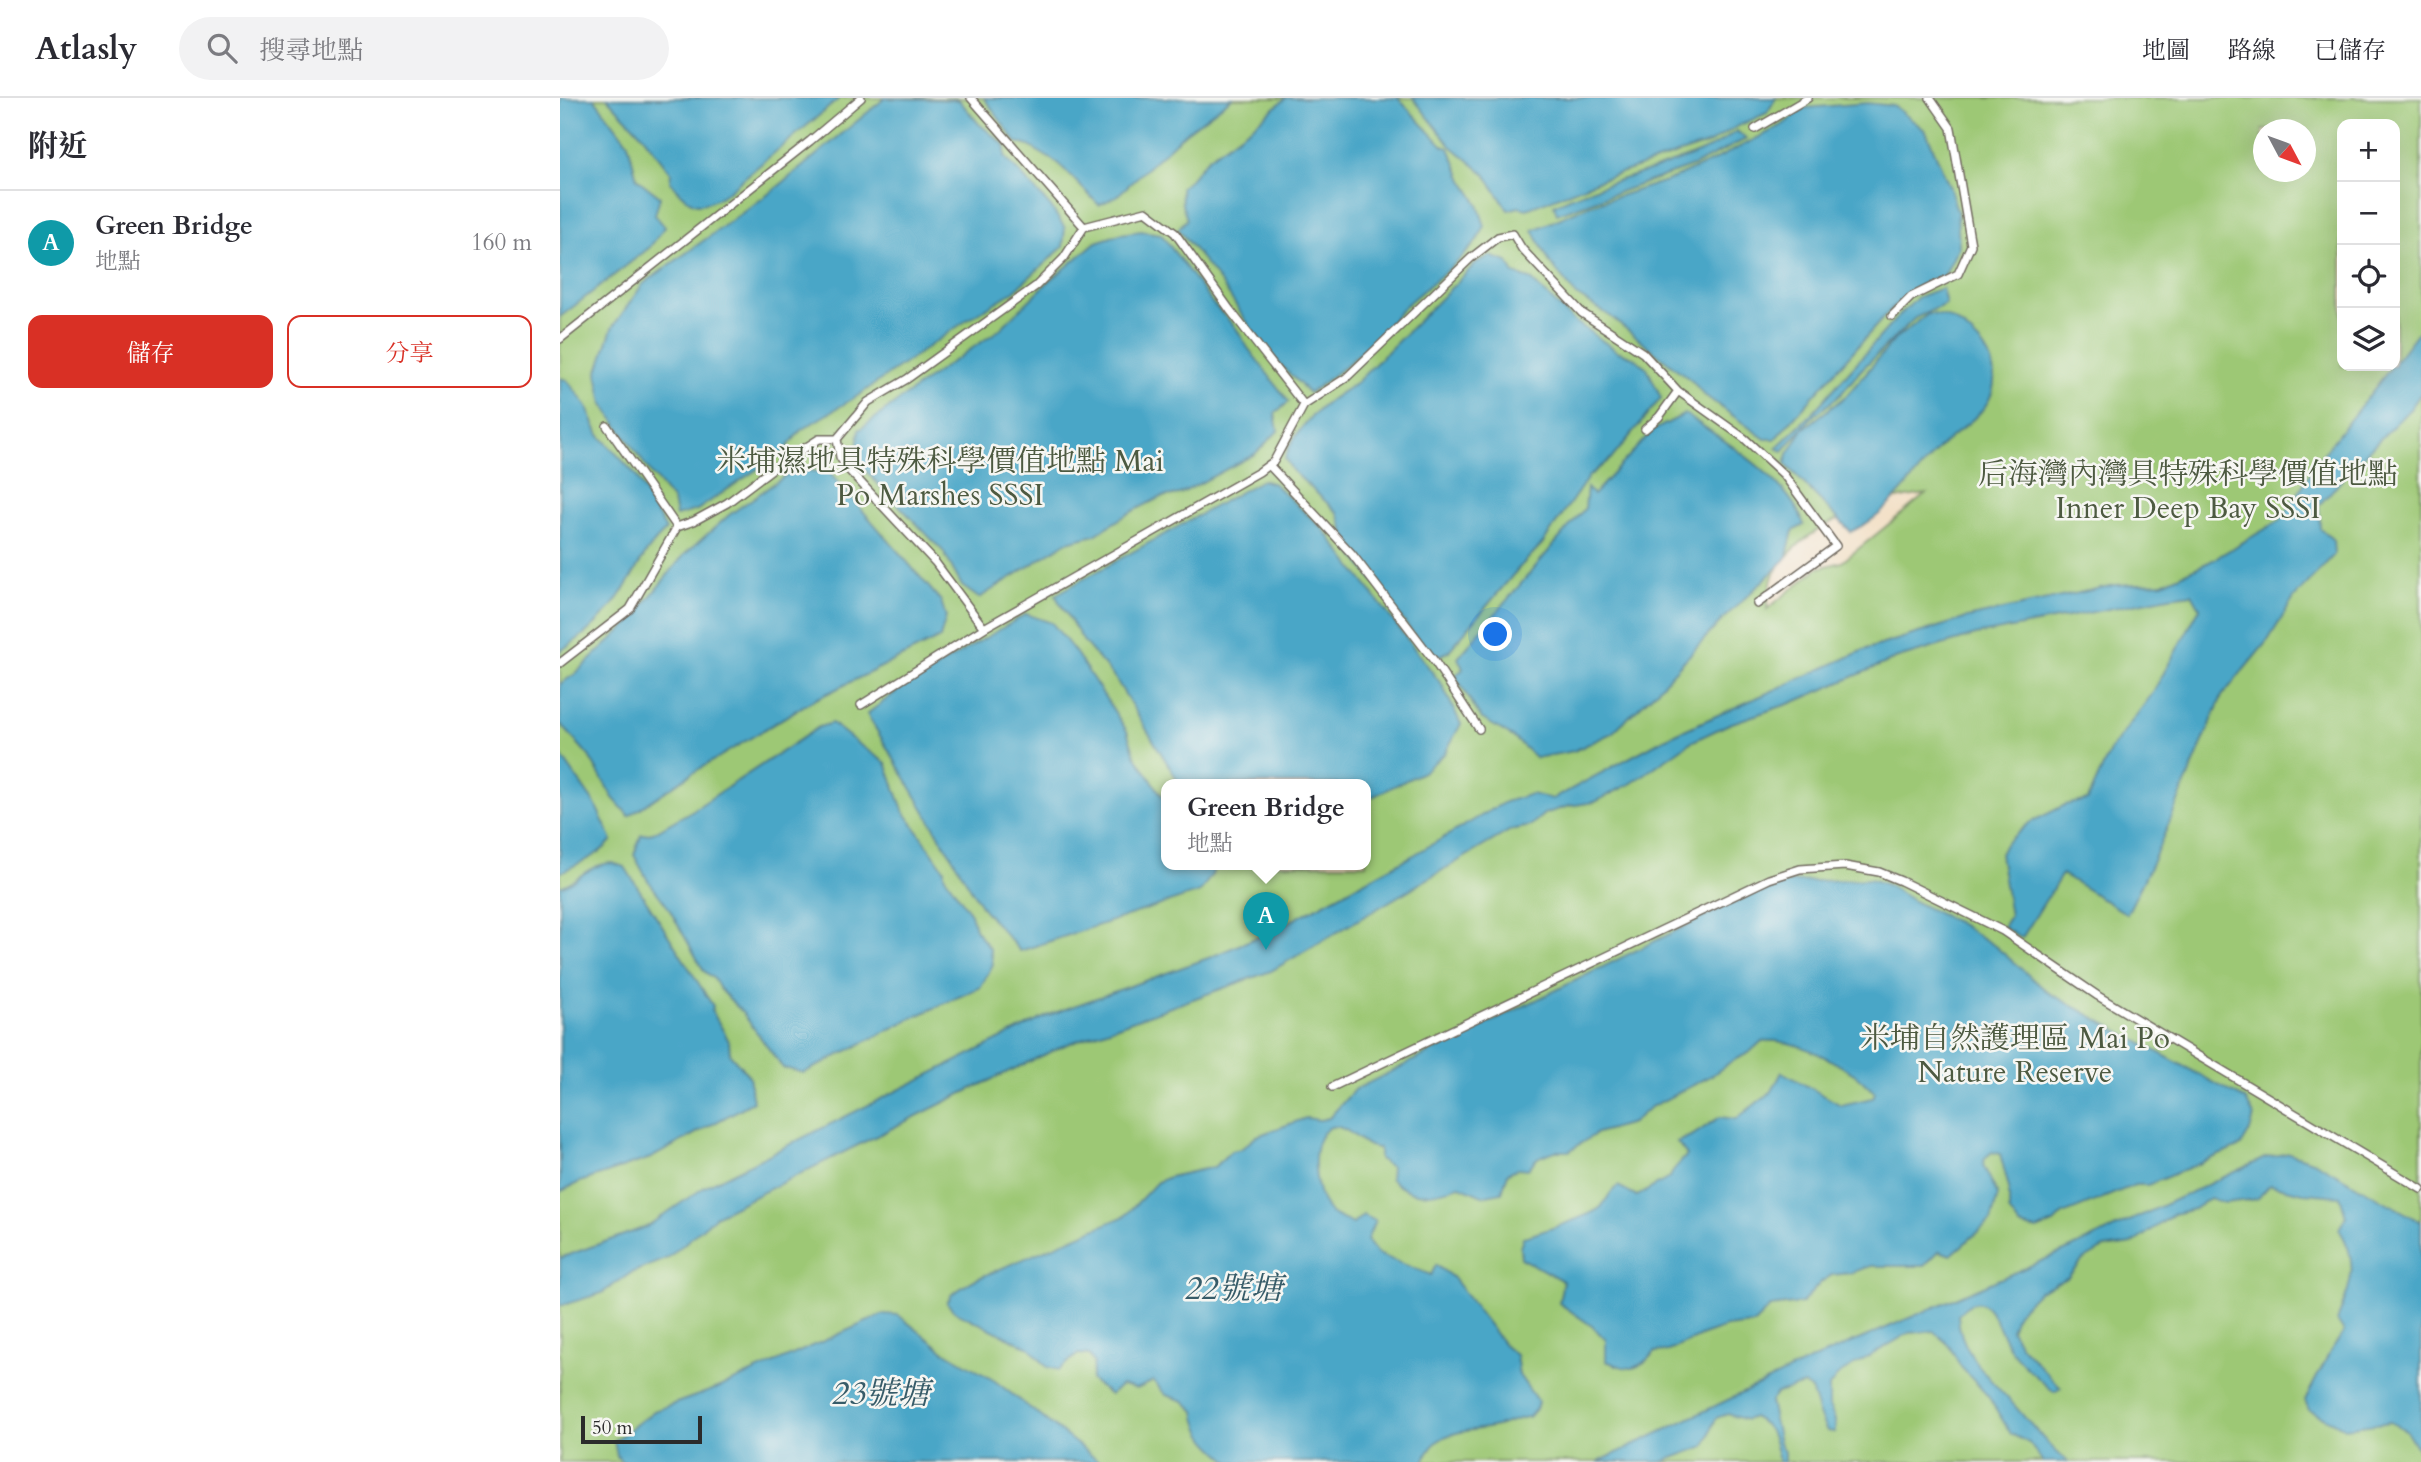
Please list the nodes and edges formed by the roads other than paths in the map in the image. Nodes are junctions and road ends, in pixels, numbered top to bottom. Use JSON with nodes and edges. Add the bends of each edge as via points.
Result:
{"nodes":[{"id":1,"x":861,"y":98,"type":"edge"},
{"id":2,"x":971,"y":98,"type":"edge"},
{"id":3,"x":1808,"y":98,"type":"edge"},
{"id":4,"x":1930,"y":98,"type":"edge"},
{"id":5,"x":1755,"y":129,"type":"dead end"},
{"id":6,"x":1084,"y":227,"type":"junction"},
{"id":7,"x":1892,"y":316,"type":"dead end"},
{"id":8,"x":560,"y":340,"type":"edge"},
{"id":9,"x":1678,"y":391,"type":"junction"},
{"id":10,"x":1304,"y":405,"type":"junction"},
{"id":11,"x":607,"y":426,"type":"dead end"},
{"id":12,"x":1645,"y":429,"type":"dead end"},
{"id":13,"x":837,"y":439,"type":"junction"},
{"id":14,"x":1269,"y":465,"type":"junction"},
{"id":15,"x":677,"y":527,"type":"junction"},
{"id":16,"x":1757,"y":604,"type":"dead end"},
{"id":17,"x":984,"y":628,"type":"junction"},
{"id":18,"x":560,"y":663,"type":"edge"},
{"id":19,"x":861,"y":705,"type":"dead end"},
{"id":20,"x":1479,"y":729,"type":"dead end"},
{"id":21,"x":1332,"y":1087,"type":"dead end"},
{"id":22,"x":2421,"y":1189,"type":"edge"}],
"edges":[{"from":1,"to":8,"type":"lane"},
{"from":2,"to":6,"type":"lane"},
{"from":3,"to":5,"type":"lane"},
{"from":4,"to":7,"type":"lane","via":[[1951,128],[1970,245],[1958,274],[1912,297]]},
{"from":6,"to":10,"type":"lane","via":[[1146,211],[1175,233]]},
{"from":6,"to":13,"type":"lane","via":[[1064,258],[1036,286],[868,402]]},
{"from":9,"to":10,"type":"lane","via":[[1643,353],[1582,313],[1513,234],[1498,237],[1471,258],[1346,378]]},
{"from":9,"to":12,"type":"lane"},
{"from":9,"to":16,"type":"lane","via":[[1744,438],[1784,475],[1836,546]]},
{"from":10,"to":14,"type":"lane"},
{"from":11,"to":15,"type":"lane"},
{"from":13,"to":15,"type":"lane","via":[[819,439],[727,503]]},
{"from":13,"to":17,"type":"lane","via":[[847,468],[935,562]]},
{"from":14,"to":17,"type":"lane"},
{"from":14,"to":20,"type":"lane","via":[[1352,554],[1435,662]]},
{"from":15,"to":18,"type":"lane","via":[[630,609]]},
{"from":17,"to":19,"type":"lane"},
{"from":21,"to":22,"type":"lane","via":[[1769,879],[1800,869],[1845,866],[1890,876],[2003,931],[2098,996]]}]}
